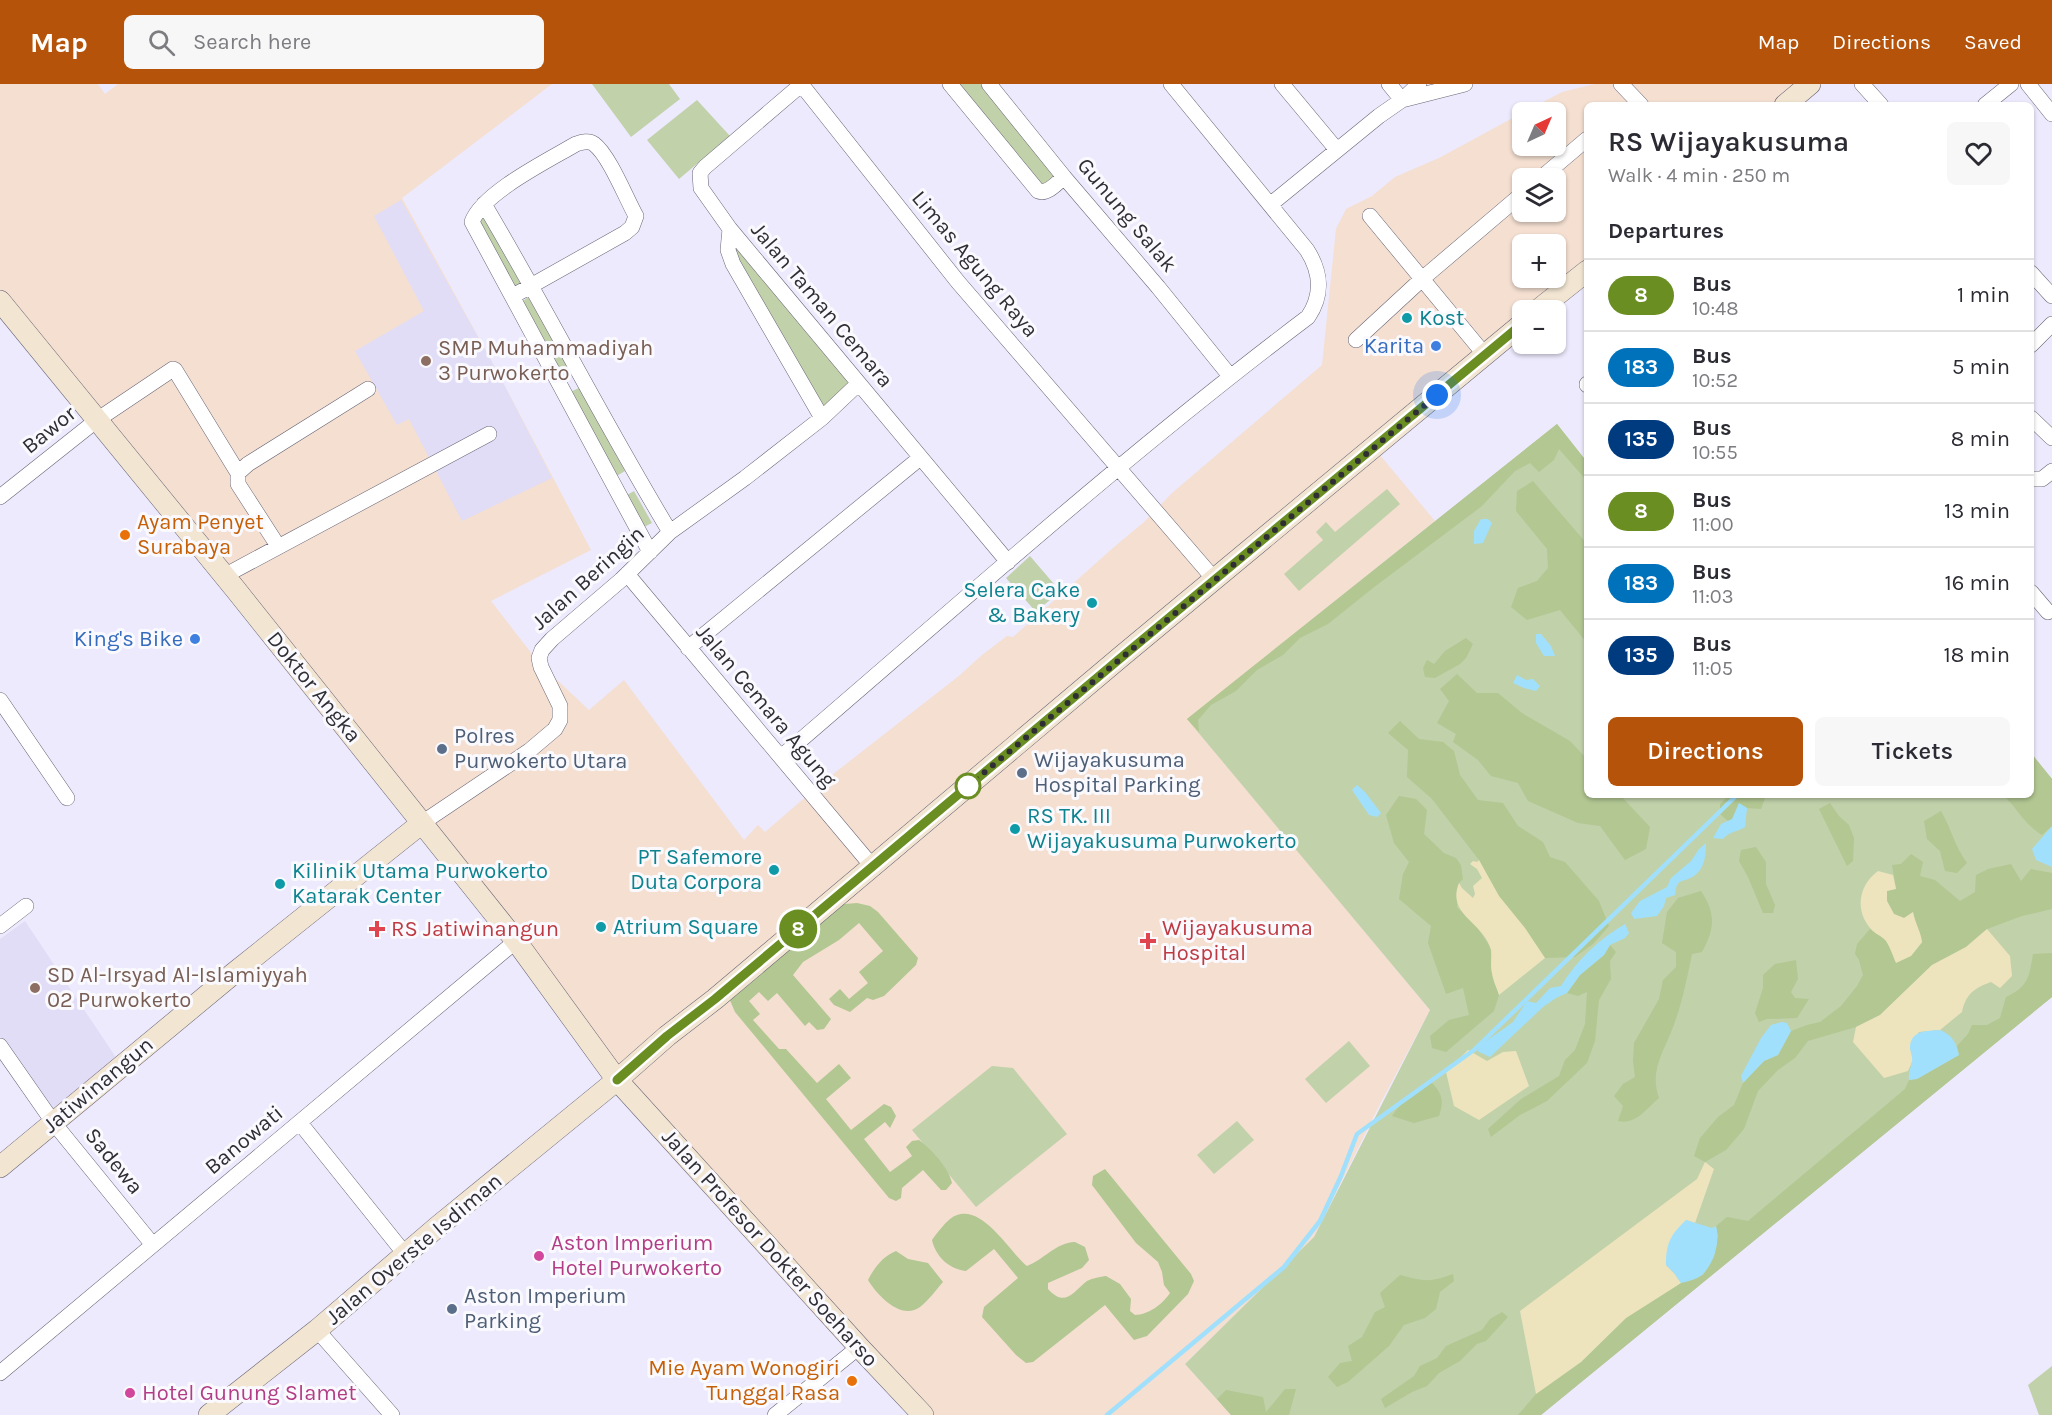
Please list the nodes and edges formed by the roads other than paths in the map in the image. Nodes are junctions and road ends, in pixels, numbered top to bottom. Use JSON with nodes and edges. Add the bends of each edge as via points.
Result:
{"nodes":[{"id":1,"x":801,"y":84,"type":"edge"},
{"id":2,"x":950,"y":84,"type":"edge"},
{"id":3,"x":989,"y":84,"type":"edge"},
{"id":4,"x":1171,"y":84,"type":"edge"},
{"id":5,"x":1282,"y":84,"type":"edge"},
{"id":6,"x":1389,"y":84,"type":"edge"},
{"id":7,"x":1419,"y":84,"type":"edge"},
{"id":8,"x":1466,"y":84,"type":"edge"},
{"id":9,"x":1621,"y":84,"type":"edge"},
{"id":10,"x":1810,"y":84,"type":"edge"},
{"id":11,"x":1862,"y":84,"type":"edge"},
{"id":12,"x":2011,"y":84,"type":"edge"},
{"id":13,"x":2028,"y":84,"type":"edge"},
{"id":14,"x":1402,"y":100,"type":"junction"},
{"id":15,"x":1633,"y":102,"type":"edge"},
{"id":16,"x":1789,"y":102,"type":"edge"},
{"id":17,"x":1878,"y":102,"type":"edge"},
{"id":18,"x":1989,"y":102,"type":"edge"},
{"id":19,"x":2052,"y":114,"type":"edge"},
{"id":20,"x":1584,"y":142,"type":"edge"},
{"id":21,"x":1337,"y":150,"type":"junction"},
{"id":22,"x":1553,"y":168,"type":"edge"},
{"id":23,"x":1064,"y":177,"type":"junction"},
{"id":24,"x":1512,"y":202,"type":"edge"},
{"id":25,"x":484,"y":204,"type":"junction"},
{"id":26,"x":1271,"y":204,"type":"junction"},
{"id":27,"x":1370,"y":216,"type":"dead end"},
{"id":28,"x":730,"y":229,"type":"junction"},
{"id":29,"x":1584,"y":273,"type":"edge"},
{"id":30,"x":2034,"y":276,"type":"edge"},
{"id":31,"x":1422,"y":279,"type":"junction"},
{"id":32,"x":532,"y":285,"type":"junction"},
{"id":33,"x":513,"y":296,"type":"junction"},
{"id":34,"x":2052,"y":296,"type":"edge"},
{"id":35,"x":1551,"y":300,"type":"edge"},
{"id":36,"x":0,"y":302,"type":"edge"},
{"id":37,"x":2052,"y":324,"type":"edge"},
{"id":38,"x":1512,"y":332,"type":"edge"},
{"id":39,"x":1356,"y":340,"type":"dead end"},
{"id":40,"x":2034,"y":342,"type":"edge"},
{"id":41,"x":1485,"y":355,"type":"junction"},
{"id":42,"x":1230,"y":376,"type":"junction"},
{"id":43,"x":581,"y":378,"type":"junction"},
{"id":44,"x":858,"y":384,"type":"junction"},
{"id":45,"x":561,"y":388,"type":"junction"},
{"id":46,"x":368,"y":389,"type":"dead end"},
{"id":47,"x":822,"y":418,"type":"junction"},
{"id":48,"x":97,"y":420,"type":"junction"},
{"id":49,"x":2034,"y":421,"type":"edge"},
{"id":50,"x":489,"y":434,"type":"dead end"},
{"id":51,"x":2052,"y":438,"type":"edge"},
{"id":52,"x":920,"y":458,"type":"junction"},
{"id":53,"x":1119,"y":467,"type":"junction"},
{"id":54,"x":2052,"y":471,"type":"edge"},
{"id":55,"x":238,"y":473,"type":"junction"},
{"id":56,"x":635,"y":475,"type":"junction"},
{"id":57,"x":2034,"y":479,"type":"edge"},
{"id":58,"x":614,"y":485,"type":"junction"},
{"id":59,"x":0,"y":497,"type":"edge"},
{"id":60,"x":670,"y":532,"type":"junction"},
{"id":61,"x":278,"y":546,"type":"junction"},
{"id":62,"x":650,"y":552,"type":"junction"},
{"id":63,"x":1008,"y":562,"type":"junction"},
{"id":64,"x":627,"y":574,"type":"junction"},
{"id":65,"x":224,"y":576,"type":"junction"},
{"id":66,"x":1215,"y":580,"type":"junction"},
{"id":67,"x":2034,"y":596,"type":"edge"},
{"id":68,"x":2048,"y":612,"type":"dead end"},
{"id":69,"x":688,"y":648,"type":"junction"},
{"id":70,"x":0,"y":700,"type":"edge"},
{"id":71,"x":781,"y":757,"type":"junction"},
{"id":72,"x":67,"y":798,"type":"dead end"},
{"id":73,"x":422,"y":823,"type":"junction"},
{"id":74,"x":872,"y":866,"type":"junction"},
{"id":75,"x":26,"y":906,"type":"dead end"},
{"id":76,"x":0,"y":926,"type":"edge"},
{"id":77,"x":516,"y":941,"type":"junction"},
{"id":78,"x":0,"y":1046,"type":"edge"},
{"id":79,"x":617,"y":1080,"type":"junction"},
{"id":80,"x":53,"y":1122,"type":"junction"},
{"id":81,"x":300,"y":1123,"type":"junction"},
{"id":82,"x":0,"y":1167,"type":"edge"},
{"id":83,"x":153,"y":1245,"type":"junction"},
{"id":84,"x":405,"y":1254,"type":"junction"},
{"id":85,"x":317,"y":1330,"type":"junction"},
{"id":86,"x":859,"y":1347,"type":"junction"},
{"id":87,"x":0,"y":1373,"type":"edge"},
{"id":88,"x":217,"y":1412,"type":"edge"},
{"id":89,"x":392,"y":1415,"type":"edge"},
{"id":90,"x":775,"y":1415,"type":"edge"},
{"id":91,"x":923,"y":1415,"type":"edge"}],
"edges":[{"from":1,"to":28,"type":"street","name":"Jalan Taman Cemara","via":[[700,173],[701,188]]},
{"from":1,"to":53,"type":"street","name":"Limas Agung Raya","via":[[958,282]]},
{"from":2,"to":23,"type":"street","via":[[1038,191],[1047,191]]},
{"from":3,"to":23,"type":"street","name":"Gunung Salak"},
{"from":4,"to":26,"type":"street"},
{"from":5,"to":21,"type":"street"},
{"from":6,"to":14,"type":"street"},
{"from":7,"to":14,"type":"street"},
{"from":8,"to":14,"type":"street"},
{"from":9,"to":15,"type":"street"},
{"from":10,"to":16,"type":"street"},
{"from":11,"to":17,"type":"street"},
{"from":12,"to":18,"type":"street"},
{"from":13,"to":19,"type":"street"},
{"from":14,"to":21,"type":"street"},
{"from":20,"to":22,"type":"street"},
{"from":21,"to":26,"type":"street"},
{"from":23,"to":42,"type":"street","name":"Gunung Salak"},
{"from":24,"to":31,"type":"street"},
{"from":25,"to":32,"type":"street"},
{"from":25,"to":32,"type":"street","via":[[576,144],[593,143],[605,156],[636,216],[635,222],[625,233]]},
{"from":25,"to":33,"type":"street","via":[[472,219],[473,224]]},
{"from":26,"to":42,"type":"street","via":[[1314,260],[1318,272],[1317,302],[1308,317]]},
{"from":27,"to":31,"type":"street"},
{"from":28,"to":44,"type":"street","name":"Jalan Taman Cemara"},
{"from":28,"to":47,"type":"street","via":[[728,250],[733,264]]},
{"from":29,"to":35,"type":"street"},
{"from":30,"to":34,"type":"street"},
{"from":31,"to":39,"type":"street"},
{"from":31,"to":41,"type":"street"},
{"from":32,"to":33,"type":"street"},
{"from":32,"to":43,"type":"street"},
{"from":33,"to":45,"type":"street"},
{"from":36,"to":48,"type":"street","name":"Doktor Angka"},
{"from":37,"to":40,"type":"street"},
{"from":38,"to":41,"type":"street","name":"Jalan Overste Isdiman"},
{"from":41,"to":66,"type":"street","name":"Jalan Overste Isdiman"},
{"from":42,"to":53,"type":"street"},
{"from":43,"to":45,"type":"street"},
{"from":43,"to":56,"type":"street"},
{"from":44,"to":47,"type":"street","name":"Jalan Beringin"},
{"from":44,"to":52,"type":"street","name":"Jalan Taman Cemara"},
{"from":45,"to":58,"type":"street"},
{"from":46,"to":55,"type":"street"},
{"from":47,"to":60,"type":"street","name":"Jalan Beringin"},
{"from":48,"to":55,"type":"street","name":"Bawor","via":[[173,369]]},
{"from":48,"to":59,"type":"street","name":"Bawor"},
{"from":48,"to":65,"type":"street","name":"Doktor Angka"},
{"from":49,"to":51,"type":"street"},
{"from":50,"to":61,"type":"street"},
{"from":52,"to":63,"type":"street","name":"Jalan Taman Cemara"},
{"from":52,"to":69,"type":"street"},
{"from":53,"to":63,"type":"street"},
{"from":53,"to":66,"type":"street","name":"Limas Agung Raya"},
{"from":54,"to":57,"type":"street","via":[[2042,479]]},
{"from":55,"to":61,"type":"street","via":[[238,484]]},
{"from":56,"to":58,"type":"street"},
{"from":56,"to":60,"type":"street"},
{"from":58,"to":62,"type":"street"},
{"from":60,"to":62,"type":"street","name":"Jalan Beringin"},
{"from":61,"to":65,"type":"street"},
{"from":62,"to":64,"type":"street","name":"Jalan Beringin"},
{"from":63,"to":71,"type":"street"},
{"from":64,"to":69,"type":"street","name":"Jalan Cemara Agung"},
{"from":64,"to":73,"type":"street","name":"Jalan Beringin","via":[[542,650],[541,667],[562,713],[555,729]]},
{"from":65,"to":73,"type":"street","name":"Doktor Angka"},
{"from":66,"to":74,"type":"street","name":"Jalan Overste Isdiman"},
{"from":67,"to":68,"type":"street"},
{"from":69,"to":71,"type":"street","name":"Jalan Cemara Agung"},
{"from":70,"to":72,"type":"street"},
{"from":71,"to":74,"type":"street","name":"Jalan Cemara Agung"},
{"from":73,"to":77,"type":"street","name":"Doktor Angka"},
{"from":73,"to":80,"type":"street","name":"Jatiwinangun"},
{"from":74,"to":79,"type":"street","name":"Jalan Overste Isdiman"},
{"from":75,"to":76,"type":"street"},
{"from":77,"to":79,"type":"street","name":"Doktor Angka"},
{"from":77,"to":81,"type":"street","name":"Banowati"},
{"from":78,"to":80,"type":"street","name":"Sadewa"},
{"from":79,"to":84,"type":"street","name":"Jalan Overste Isdiman"},
{"from":79,"to":86,"type":"street","name":"Jalan Profesor Dokter Soeharso"},
{"from":80,"to":82,"type":"street","name":"Jatiwinangun"},
{"from":80,"to":83,"type":"street","name":"Sadewa"},
{"from":81,"to":83,"type":"street","name":"Banowati"},
{"from":81,"to":84,"type":"street"},
{"from":83,"to":87,"type":"street","name":"Banowati"},
{"from":84,"to":85,"type":"street","name":"Jalan Overste Isdiman"},
{"from":85,"to":88,"type":"street","name":"Jalan Overste Isdiman"},
{"from":85,"to":89,"type":"street"},
{"from":86,"to":90,"type":"street"},
{"from":86,"to":91,"type":"street","name":"Jalan Profesor Dokter Soeharso"}]}
